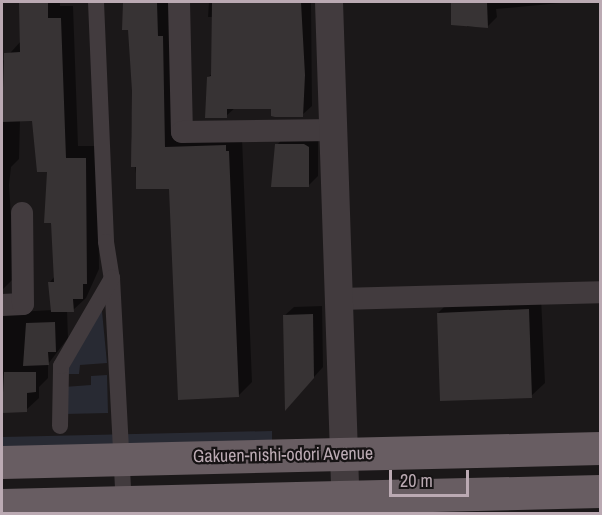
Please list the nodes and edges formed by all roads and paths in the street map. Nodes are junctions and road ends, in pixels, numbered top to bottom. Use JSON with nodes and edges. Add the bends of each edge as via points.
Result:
{"nodes":[{"id":1,"x":96,"y":2,"type":"edge"},
{"id":2,"x":179,"y":2,"type":"edge"},
{"id":3,"x":329,"y":2,"type":"edge"},
{"id":4,"x":334,"y":130,"type":"junction"},
{"id":5,"x":22,"y":213,"type":"dead end"},
{"id":6,"x":112,"y":278,"type":"junction"},
{"id":7,"x":600,"y":292,"type":"edge"},
{"id":8,"x":339,"y":299,"type":"junction"},
{"id":9,"x":2,"y":305,"type":"edge"},
{"id":10,"x":60,"y":426,"type":"dead end"},
{"id":11,"x":600,"y":448,"type":"edge"},
{"id":12,"x":344,"y":454,"type":"junction"},
{"id":13,"x":2,"y":462,"type":"edge"},
{"id":14,"x":600,"y":490,"type":"edge"},
{"id":15,"x":2,"y":505,"type":"edge"},
{"id":16,"x":346,"y":505,"type":"edge"},
{"id":17,"x":124,"y":513,"type":"edge"}],
"edges":[{"from":1,"to":6,"type":"street","via":[[106,242]]},
{"from":2,"to":4,"type":"street","via":[[182,132]]},
{"from":3,"to":4,"type":"street"},
{"from":4,"to":8,"type":"street"},
{"from":5,"to":9,"type":"street","via":[[23,304]]},
{"from":6,"to":10,"type":"street","via":[[61,366]]},
{"from":6,"to":17,"type":"street"},
{"from":7,"to":8,"type":"street"},
{"from":8,"to":12,"type":"street"},
{"from":11,"to":12,"type":"highway","name":"Gakuen-nishi-odori Avenue"},
{"from":12,"to":13,"type":"highway","name":"Gakuen-nishi-odori Avenue"},
{"from":12,"to":16,"type":"street"},
{"from":14,"to":16,"type":"highway"},
{"from":15,"to":16,"type":"highway"}]}
